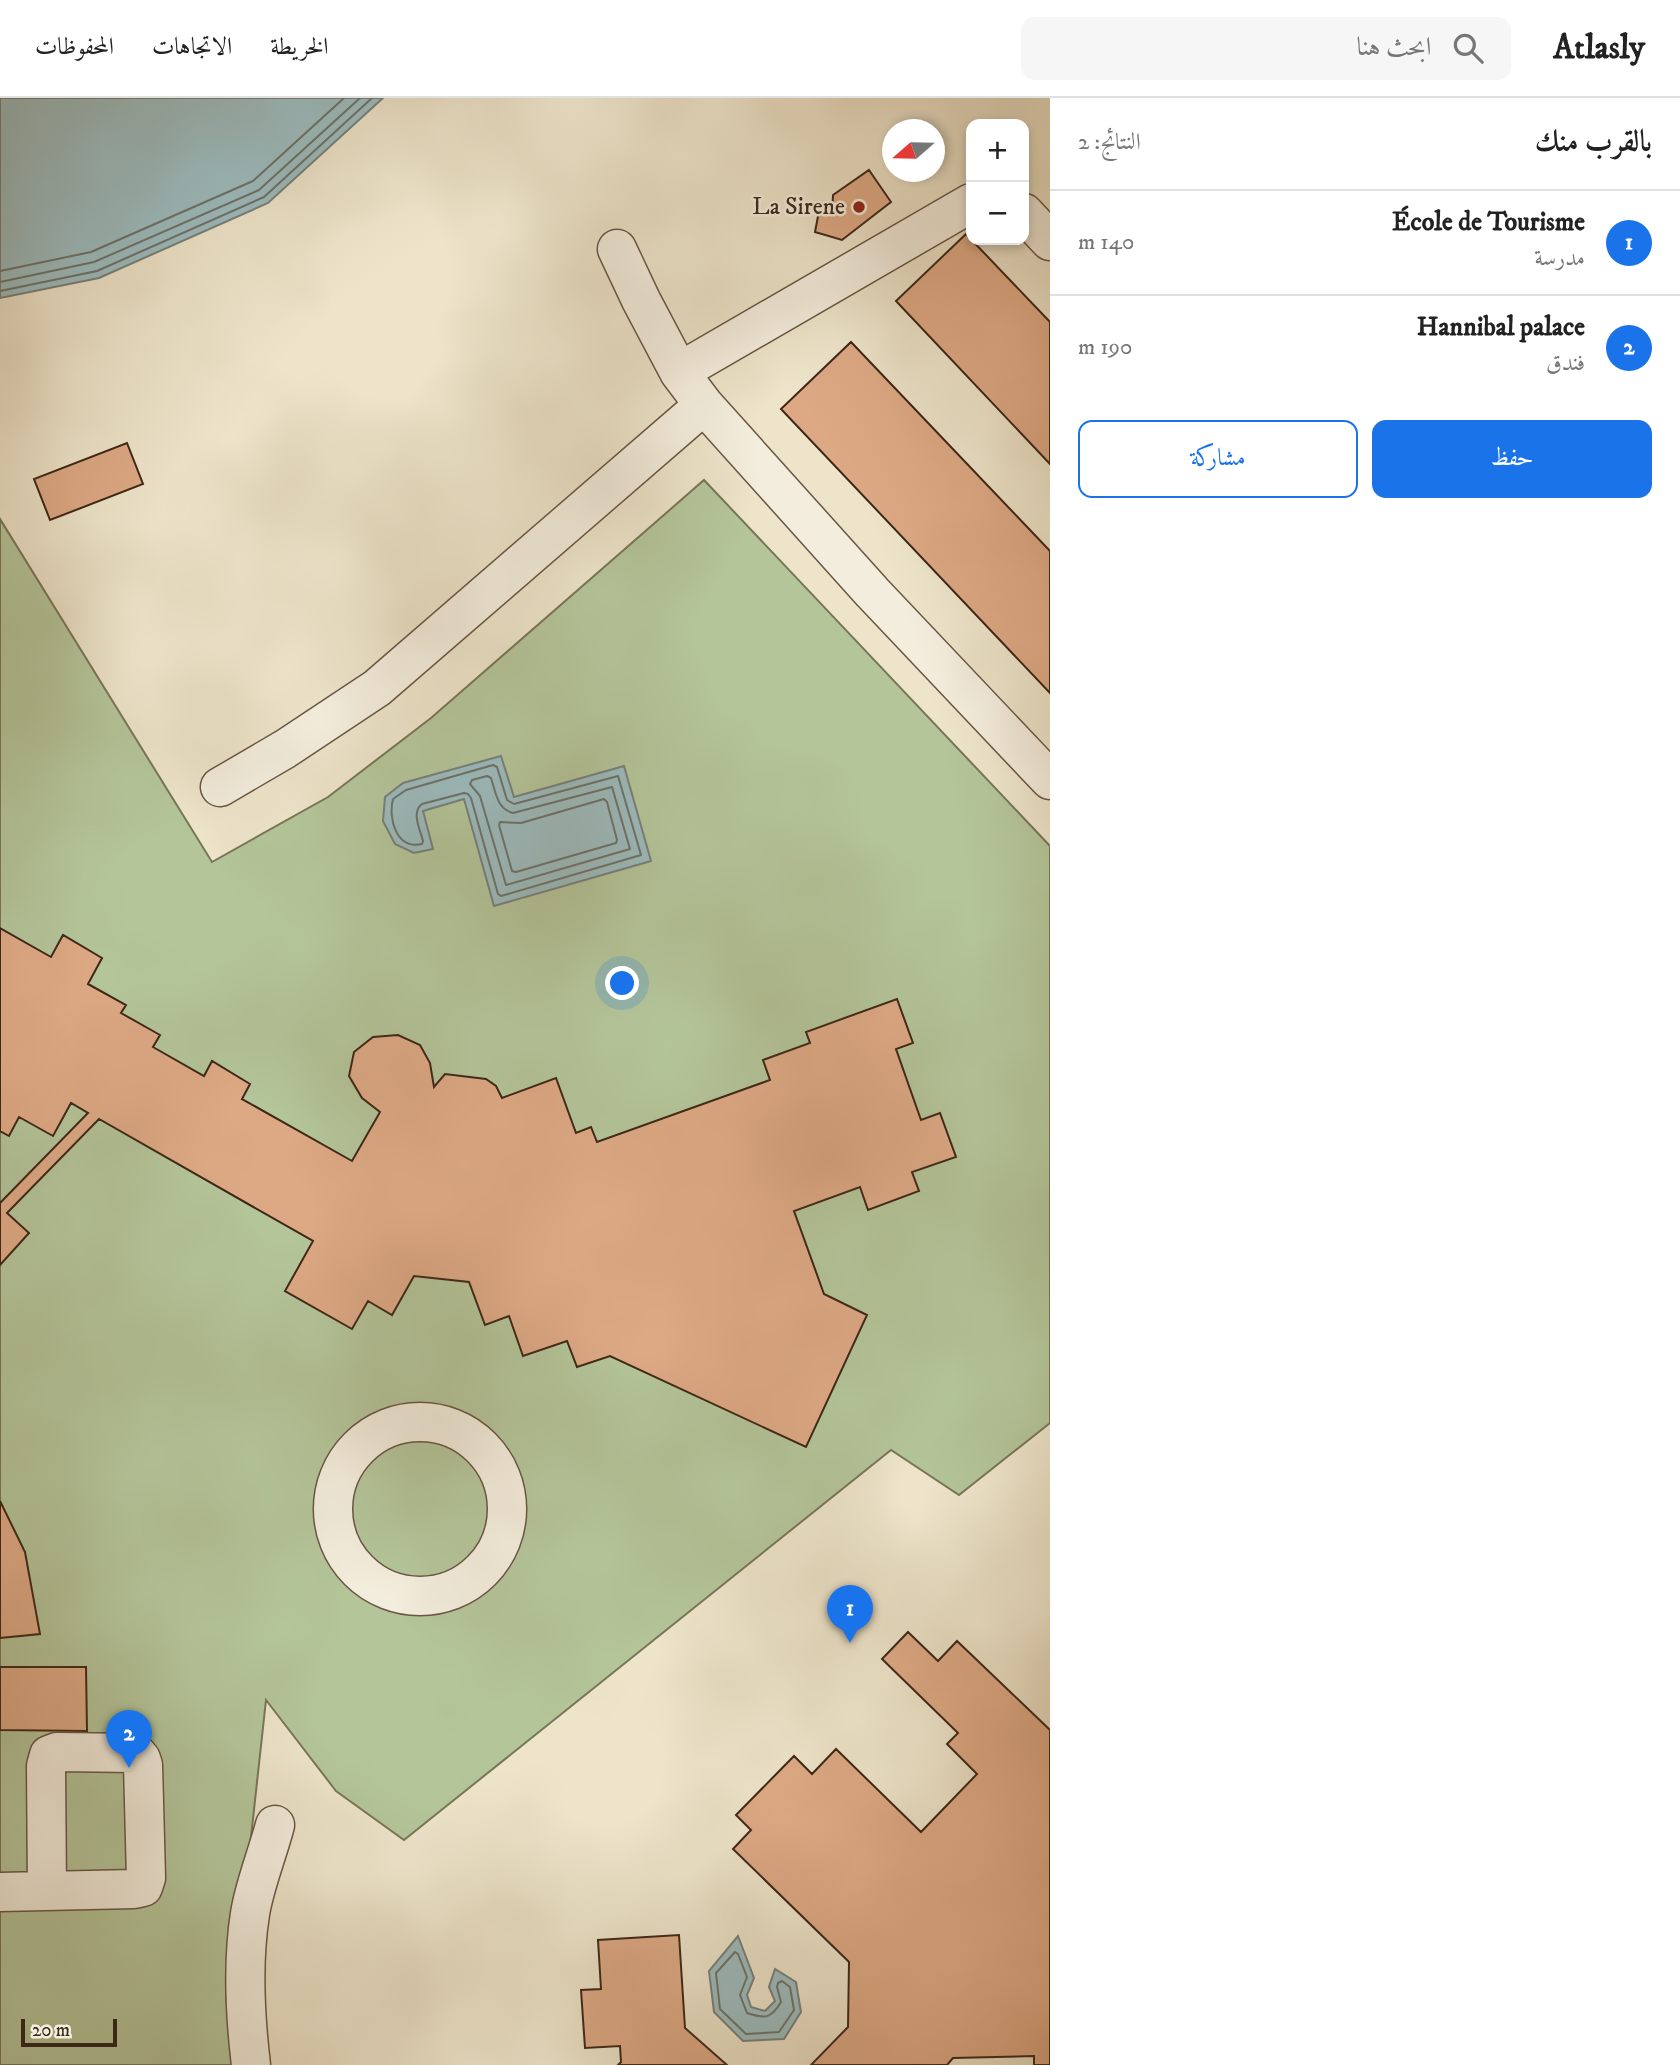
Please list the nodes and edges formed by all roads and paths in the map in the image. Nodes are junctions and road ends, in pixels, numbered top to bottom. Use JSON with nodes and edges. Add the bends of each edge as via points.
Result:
{"nodes":[{"id":1,"x":966,"y":205,"type":"edge"},
{"id":2,"x":1029,"y":218,"type":"edge"},
{"id":3,"x":1050,"y":241,"type":"edge"},
{"id":4,"x":617,"y":248,"type":"dead end"},
{"id":5,"x":679,"y":372,"type":"junction"},
{"id":6,"x":704,"y":405,"type":"junction"},
{"id":7,"x":1050,"y":780,"type":"edge"},
{"id":8,"x":220,"y":787,"type":"dead end"},
{"id":9,"x":360,"y":1444,"type":"joint"},
{"id":10,"x":275,"y":1825,"type":"dead end"},
{"id":11,"x":47,"y":1891,"type":"dead end"},
{"id":12,"x":0,"y":1892,"type":"edge"},
{"id":13,"x":251,"y":2065,"type":"edge"}],
"edges":[{"from":1,"to":5,"type":"street"},
{"from":2,"to":3,"type":"street"},
{"from":4,"to":5,"type":"street"},
{"from":5,"to":6,"type":"street"},
{"from":6,"to":7,"type":"street"},
{"from":6,"to":8,"type":"street","via":[[377,688]]},
{"from":9,"to":9,"type":"street","via":[[340,1472],[332,1506],[338,1539],[356,1569],[383,1589],[416,1597],[450,1592],[479,1574],[499,1546],[507,1513],[502,1479],[484,1450],[456,1429],[423,1422],[390,1426]]},
{"from":10,"to":13,"type":"street","via":[[250,1912],[245,1973]]},
{"from":11,"to":12,"type":"street"}]}
